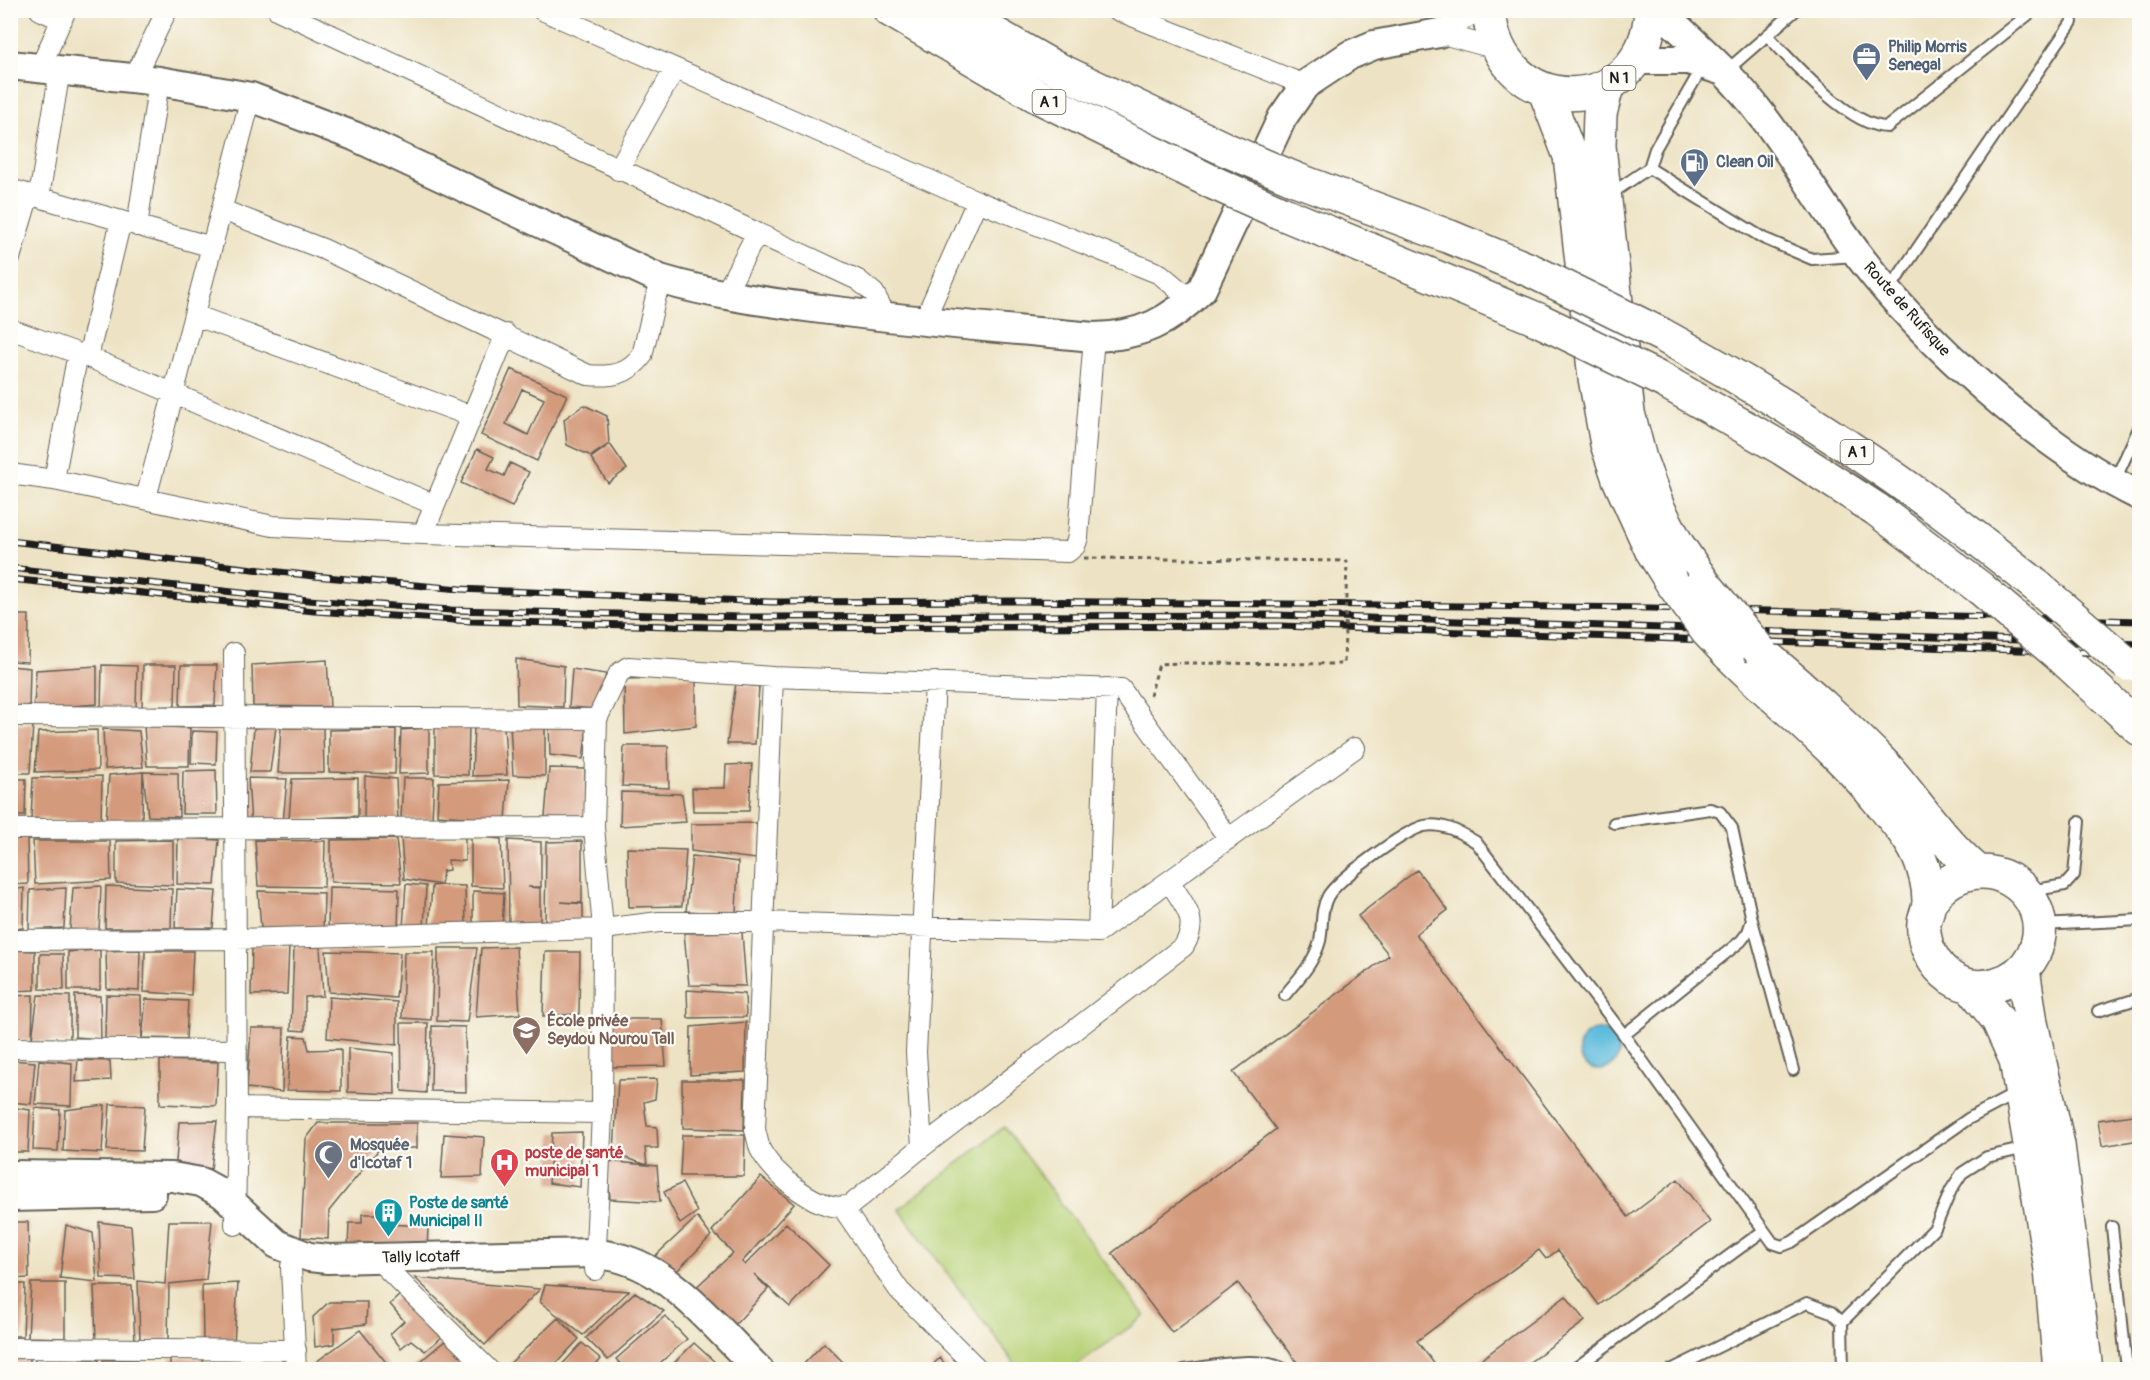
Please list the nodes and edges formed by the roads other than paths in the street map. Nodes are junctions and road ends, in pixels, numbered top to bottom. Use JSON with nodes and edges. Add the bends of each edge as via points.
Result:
{"nodes":[{"id":1,"x":40,"y":10,"type":"edge"},
{"id":2,"x":167,"y":10,"type":"edge"},
{"id":3,"x":278,"y":10,"type":"edge"},
{"id":4,"x":542,"y":10,"type":"edge"},
{"id":5,"x":890,"y":10,"type":"edge"},
{"id":6,"x":953,"y":10,"type":"edge"},
{"id":7,"x":1117,"y":10,"type":"edge"},
{"id":8,"x":1480,"y":10,"type":"edge"},
{"id":9,"x":1489,"y":10,"type":"edge"},
{"id":10,"x":1651,"y":10,"type":"edge"},
{"id":11,"x":1659,"y":10,"type":"edge"},
{"id":12,"x":1796,"y":10,"type":"edge"},
{"id":13,"x":2034,"y":10,"type":"edge"},
{"id":14,"x":64,"y":15,"type":"edge"},
{"id":15,"x":2072,"y":22,"type":"dead end"},
{"id":16,"x":1439,"y":33,"type":"junction"},
{"id":17,"x":1767,"y":35,"type":"junction"},
{"id":18,"x":1497,"y":49,"type":"junction"},
{"id":19,"x":1637,"y":60,"type":"junction"},
{"id":20,"x":10,"y":64,"type":"edge"},
{"id":21,"x":1714,"y":68,"type":"junction"},
{"id":22,"x":50,"y":69,"type":"junction"},
{"id":23,"x":674,"y":70,"type":"junction"},
{"id":24,"x":146,"y":80,"type":"junction"},
{"id":25,"x":1305,"y":85,"type":"junction"},
{"id":26,"x":1607,"y":86,"type":"junction"},
{"id":27,"x":1545,"y":91,"type":"junction"},
{"id":28,"x":250,"y":97,"type":"junction"},
{"id":29,"x":1649,"y":168,"type":"junction"},
{"id":30,"x":618,"y":170,"type":"junction"},
{"id":31,"x":26,"y":193,"type":"edge"},
{"id":32,"x":1604,"y":199,"type":"junction"},
{"id":33,"x":977,"y":201,"type":"junction"},
{"id":34,"x":222,"y":210,"type":"junction"},
{"id":35,"x":129,"y":223,"type":"junction"},
{"id":36,"x":756,"y":235,"type":"junction"},
{"id":37,"x":212,"y":247,"type":"junction"},
{"id":38,"x":1859,"y":256,"type":"junction"},
{"id":39,"x":10,"y":258,"type":"edge"},
{"id":40,"x":660,"y":279,"type":"junction"},
{"id":41,"x":1889,"y":290,"type":"junction"},
{"id":42,"x":724,"y":296,"type":"junction"},
{"id":43,"x":1191,"y":300,"type":"junction"},
{"id":44,"x":194,"y":315,"type":"junction"},
{"id":45,"x":887,"y":318,"type":"junction"},
{"id":46,"x":924,"y":321,"type":"junction"},
{"id":47,"x":10,"y":328,"type":"edge"},
{"id":48,"x":506,"y":334,"type":"junction"},
{"id":49,"x":1094,"y":337,"type":"junction"},
{"id":50,"x":83,"y":355,"type":"junction"},
{"id":51,"x":173,"y":395,"type":"junction"},
{"id":52,"x":471,"y":416,"type":"junction"},
{"id":53,"x":2139,"y":426,"type":"edge"},
{"id":54,"x":10,"y":474,"type":"edge"},
{"id":55,"x":54,"y":480,"type":"junction"},
{"id":56,"x":2113,"y":483,"type":"junction"},
{"id":57,"x":2139,"y":496,"type":"edge"},
{"id":58,"x":146,"y":498,"type":"junction"},
{"id":59,"x":435,"y":504,"type":"junction"},
{"id":60,"x":423,"y":534,"type":"junction"},
{"id":61,"x":1687,"y":581,"type":"junction"},
{"id":62,"x":234,"y":653,"type":"dead end"},
{"id":63,"x":2133,"y":670,"type":"edge"},
{"id":64,"x":773,"y":677,"type":"junction"},
{"id":65,"x":935,"y":682,"type":"junction"},
{"id":66,"x":1107,"y":688,"type":"junction"},
{"id":67,"x":10,"y":716,"type":"edge"},
{"id":68,"x":234,"y":718,"type":"junction"},
{"id":69,"x":597,"y":719,"type":"junction"},
{"id":70,"x":2139,"y":729,"type":"edge"},
{"id":71,"x":1355,"y":748,"type":"dead end"},
{"id":72,"x":2079,"y":822,"type":"dead end"},
{"id":73,"x":1614,"y":823,"type":"dead end"},
{"id":74,"x":594,"y":827,"type":"junction"},
{"id":75,"x":10,"y":829,"type":"edge"},
{"id":76,"x":236,"y":829,"type":"junction"},
{"id":77,"x":1229,"y":839,"type":"junction"},
{"id":78,"x":1977,"y":871,"type":"junction"},
{"id":79,"x":1170,"y":882,"type":"junction"},
{"id":80,"x":2025,"y":892,"type":"junction"},
{"id":81,"x":1929,"y":903,"type":"junction"},
{"id":82,"x":1752,"y":920,"type":"junction"},
{"id":83,"x":2139,"y":920,"type":"edge"},
{"id":84,"x":762,"y":922,"type":"junction"},
{"id":85,"x":2039,"y":925,"type":"junction"},
{"id":86,"x":923,"y":927,"type":"junction"},
{"id":87,"x":603,"y":929,"type":"junction"},
{"id":88,"x":1098,"y":932,"type":"junction"},
{"id":89,"x":236,"y":939,"type":"junction"},
{"id":90,"x":10,"y":940,"type":"edge"},
{"id":91,"x":2024,"y":969,"type":"junction"},
{"id":92,"x":1971,"y":986,"type":"junction"},
{"id":93,"x":1285,"y":995,"type":"dead end"},
{"id":94,"x":2139,"y":998,"type":"edge"},
{"id":95,"x":2098,"y":1011,"type":"dead end"},
{"id":96,"x":1624,"y":1035,"type":"junction"},
{"id":97,"x":10,"y":1048,"type":"edge"},
{"id":98,"x":237,"y":1050,"type":"junction"},
{"id":99,"x":1793,"y":1070,"type":"dead end"},
{"id":100,"x":2022,"y":1090,"type":"junction"},
{"id":101,"x":237,"y":1108,"type":"junction"},
{"id":102,"x":602,"y":1113,"type":"junction"},
{"id":103,"x":922,"y":1147,"type":"junction"},
{"id":104,"x":2032,"y":1147,"type":"junction"},
{"id":105,"x":10,"y":1175,"type":"edge"},
{"id":106,"x":67,"y":1186,"type":"junction"},
{"id":107,"x":10,"y":1197,"type":"edge"},
{"id":108,"x":843,"y":1208,"type":"junction"},
{"id":109,"x":234,"y":1214,"type":"junction"},
{"id":110,"x":2112,"y":1227,"type":"dead end"},
{"id":111,"x":1763,"y":1231,"type":"junction"},
{"id":112,"x":292,"y":1259,"type":"junction"},
{"id":113,"x":594,"y":1262,"type":"junction"},
{"id":114,"x":383,"y":1266,"type":"junction"},
{"id":115,"x":1842,"y":1322,"type":"junction"},
{"id":116,"x":10,"y":1348,"type":"edge"},
{"id":117,"x":296,"y":1350,"type":"junction"},
{"id":118,"x":296,"y":1370,"type":"edge"},
{"id":119,"x":489,"y":1370,"type":"edge"},
{"id":120,"x":736,"y":1370,"type":"edge"},
{"id":121,"x":759,"y":1370,"type":"edge"},
{"id":122,"x":979,"y":1370,"type":"edge"},
{"id":123,"x":1184,"y":1370,"type":"edge"},
{"id":124,"x":1286,"y":1370,"type":"edge"},
{"id":125,"x":1573,"y":1370,"type":"edge"},
{"id":126,"x":1671,"y":1370,"type":"edge"},
{"id":127,"x":1844,"y":1370,"type":"edge"},
{"id":128,"x":2060,"y":1370,"type":"edge"},
{"id":129,"x":2086,"y":1370,"type":"edge"},
{"id":130,"x":2127,"y":1370,"type":"edge"}],
"edges":[{"from":1,"to":14,"type":"street"},
{"from":2,"to":24,"type":"street"},
{"from":3,"to":30,"type":"street"},
{"from":4,"to":23,"type":"street"},
{"from":5,"to":70,"type":"highway","number":"A 1","bridge":true,"via":[[1037,96],[1214,183],[1539,320],[1666,382],[1784,449],[1867,503],[1980,588]]},
{"from":6,"to":63,"type":"highway","number":"A 1","bridge":true,"via":[[1053,68],[1227,150],[1532,271],[1662,335],[1790,408],[1931,503],[2039,588]]},
{"from":7,"to":25,"type":"street"},
{"from":8,"to":16,"type":"street"},
{"from":9,"to":18,"type":"highway","number":"N 1"},
{"from":10,"to":19,"type":"highway","number":"N 1","via":[[1650,33]]},
{"from":11,"to":21,"type":"street","name":"Route de Rufisque"},
{"from":12,"to":17,"type":"lane"},
{"from":13,"to":17,"type":"lane","via":[[1887,127],[1864,120],[1818,88]]},
{"from":14,"to":22,"type":"street"},
{"from":15,"to":41,"type":"lane"},
{"from":16,"to":18,"type":"street"},
{"from":16,"to":25,"type":"street","via":[[1365,48]]},
{"from":17,"to":21,"type":"lane"},
{"from":18,"to":27,"type":"highway","number":"N 1","via":[[1509,67]]},
{"from":19,"to":21,"type":"street","number":"N 1","via":[[1688,60]]},
{"from":19,"to":26,"type":"highway","number":"N 1"},
{"from":20,"to":22,"type":"street"},
{"from":21,"to":29,"type":"lane","via":[[1655,149]]},
{"from":21,"to":38,"type":"street","name":"Route de Rufisque","via":[[1761,113]]},
{"from":22,"to":24,"type":"street"},
{"from":22,"to":31,"type":"street"},
{"from":23,"to":30,"type":"street"},
{"from":23,"to":33,"type":"street"},
{"from":24,"to":28,"type":"street"},
{"from":24,"to":35,"type":"street"},
{"from":25,"to":43,"type":"street","via":[[1282,118],[1202,289]]},
{"from":26,"to":27,"type":"highway","number":"N 1","via":[[1577,94]]},
{"from":26,"to":32,"type":"highway","via":[[1600,114],[1599,146]]},
{"from":27,"to":61,"type":"highway","via":[[1570,156],[1595,378],[1607,444],[1618,479],[1652,549]]},
{"from":28,"to":34,"type":"street"},
{"from":28,"to":40,"type":"street","via":[[354,136]]},
{"from":29,"to":32,"type":"lane"},
{"from":29,"to":38,"type":"lane","via":[[1763,238],[1812,259]]},
{"from":30,"to":36,"type":"street"},
{"from":31,"to":35,"type":"street"},
{"from":31,"to":39,"type":"street"},
{"from":32,"to":61,"type":"highway","via":[[1628,413],[1640,459],[1658,508],[1677,544]]},
{"from":33,"to":43,"type":"street","via":[[1160,274]]},
{"from":33,"to":46,"type":"street"},
{"from":34,"to":37,"type":"street"},
{"from":34,"to":48,"type":"street","via":[[323,249]]},
{"from":35,"to":37,"type":"street"},
{"from":35,"to":50,"type":"street"},
{"from":36,"to":42,"type":"street"},
{"from":36,"to":45,"type":"street","via":[[858,280],[874,293]]},
{"from":37,"to":44,"type":"street"},
{"from":38,"to":41,"type":"street","name":"Route de Rufisque"},
{"from":40,"to":42,"type":"street"},
{"from":40,"to":48,"type":"street","via":[[642,356],[635,366],[621,374],[588,375],[559,364]]},
{"from":41,"to":56,"type":"street","name":"Route de Rufisque","via":[[1953,361],[2058,446]]},
{"from":42,"to":45,"type":"street"},
{"from":43,"to":49,"type":"street","via":[[1138,332]]},
{"from":44,"to":51,"type":"street"},
{"from":44,"to":52,"type":"street"},
{"from":45,"to":46,"type":"street"},
{"from":46,"to":49,"type":"street"},
{"from":47,"to":50,"type":"street"},
{"from":48,"to":52,"type":"street"},
{"from":49,"to":60,"type":"street","via":[[1078,537],[1068,552]]},
{"from":50,"to":51,"type":"street"},
{"from":50,"to":55,"type":"street"},
{"from":51,"to":58,"type":"street"},
{"from":51,"to":59,"type":"street"},
{"from":52,"to":59,"type":"street"},
{"from":53,"to":56,"type":"lane"},
{"from":54,"to":55,"type":"street"},
{"from":55,"to":58,"type":"street"},
{"from":56,"to":57,"type":"street","name":"Route de Rufisque"},
{"from":58,"to":60,"type":"street","via":[[273,526]]},
{"from":59,"to":60,"type":"street"},
{"from":61,"to":78,"type":"highway","bridge":true,"via":[[1847,728],[1886,768],[1936,832]]},
{"from":61,"to":81,"type":"highway","bridge":true,"via":[[1707,631],[1821,737],[1889,812],[1919,857]]},
{"from":62,"to":68,"type":"street"},
{"from":64,"to":65,"type":"street"},
{"from":64,"to":69,"type":"street","via":[[628,668],[619,673]]},
{"from":64,"to":84,"type":"street"},
{"from":65,"to":66,"type":"street"},
{"from":65,"to":86,"type":"street"},
{"from":66,"to":77,"type":"street","via":[[1121,689]]},
{"from":66,"to":88,"type":"street"},
{"from":67,"to":68,"type":"street"},
{"from":68,"to":69,"type":"street"},
{"from":68,"to":76,"type":"street"},
{"from":69,"to":74,"type":"street"},
{"from":71,"to":77,"type":"street"},
{"from":72,"to":80,"type":"lane","via":[[2074,874],[2070,880],[2065,885]]},
{"from":73,"to":82,"type":"lane","via":[[1710,809],[1720,812],[1732,828]]},
{"from":74,"to":76,"type":"street"},
{"from":74,"to":87,"type":"street"},
{"from":75,"to":76,"type":"street"},
{"from":76,"to":89,"type":"street"},
{"from":77,"to":79,"type":"street"},
{"from":78,"to":80,"type":"highway","via":[[2012,880]]},
{"from":78,"to":81,"type":"highway","via":[[1949,881]]},
{"from":79,"to":88,"type":"street"},
{"from":79,"to":103,"type":"street","via":[[1192,922],[1184,946]]},
{"from":80,"to":85,"type":"highway","via":[[2035,907]]},
{"from":81,"to":92,"type":"highway","via":[[1924,924],[1926,945],[1936,964],[1951,978]]},
{"from":82,"to":96,"type":"lane","via":[[1741,941]]},
{"from":82,"to":99,"type":"lane"},
{"from":83,"to":85,"type":"lane"},
{"from":84,"to":86,"type":"street"},
{"from":84,"to":87,"type":"street","via":[[659,922]]},
{"from":84,"to":108,"type":"street","via":[[755,1113],[760,1149],[793,1185],[816,1202]]},
{"from":85,"to":91,"type":"highway","via":[[2038,941]]},
{"from":86,"to":88,"type":"street"},
{"from":86,"to":103,"type":"street","via":[[916,1052]]},
{"from":87,"to":89,"type":"street"},
{"from":87,"to":102,"type":"street"},
{"from":89,"to":90,"type":"street"},
{"from":89,"to":98,"type":"street"},
{"from":91,"to":92,"type":"highway","via":[[2005,982]]},
{"from":91,"to":129,"type":"highway","via":[[2031,1023],[2058,1145]]},
{"from":92,"to":100,"type":"highway","via":[[2009,1040]]},
{"from":93,"to":96,"type":"lane","via":[[1316,954],[1323,908],[1335,887],[1407,834],[1425,826],[1444,826],[1476,842]]},
{"from":94,"to":95,"type":"lane"},
{"from":96,"to":111,"type":"lane"},
{"from":97,"to":98,"type":"street"},
{"from":98,"to":101,"type":"street"},
{"from":100,"to":104,"type":"highway"},
{"from":100,"to":111,"type":"lane","via":[[1968,1119],[1792,1242],[1782,1246],[1773,1243]]},
{"from":101,"to":102,"type":"street"},
{"from":101,"to":109,"type":"street"},
{"from":102,"to":113,"type":"street"},
{"from":103,"to":108,"type":"street"},
{"from":104,"to":115,"type":"lane","via":[[1987,1157],[1962,1173],[1935,1228]]},
{"from":104,"to":128,"type":"highway","via":[[2051,1269]]},
{"from":105,"to":106,"type":"street"},
{"from":106,"to":107,"type":"street"},
{"from":106,"to":109,"type":"street","name":"Tally Icotaff","via":[[198,1198]]},
{"from":108,"to":122,"type":"street","via":[[899,1290]]},
{"from":109,"to":112,"type":"street","name":"Tally Icotaff","via":[[273,1259]]},
{"from":110,"to":130,"type":"lane"},
{"from":111,"to":125,"type":"lane"},
{"from":112,"to":114,"type":"street","name":"Tally Icotaff","via":[[307,1273],[327,1275]]},
{"from":112,"to":117,"type":"street"},
{"from":113,"to":114,"type":"street","name":"Tally Icotaff"},
{"from":113,"to":120,"type":"street","name":"Tally Icotaff","via":[[650,1289],[677,1309]]},
{"from":113,"to":121,"type":"street","name":"Tally Icotaff","via":[[627,1260],[654,1274],[682,1294]]},
{"from":114,"to":119,"type":"street"},
{"from":115,"to":126,"type":"lane","via":[[1821,1306],[1807,1303]]},
{"from":115,"to":127,"type":"lane"},
{"from":116,"to":117,"type":"street"},
{"from":117,"to":118,"type":"street"},
{"from":123,"to":124,"type":"lane","via":[[1262,1362]]}]}
